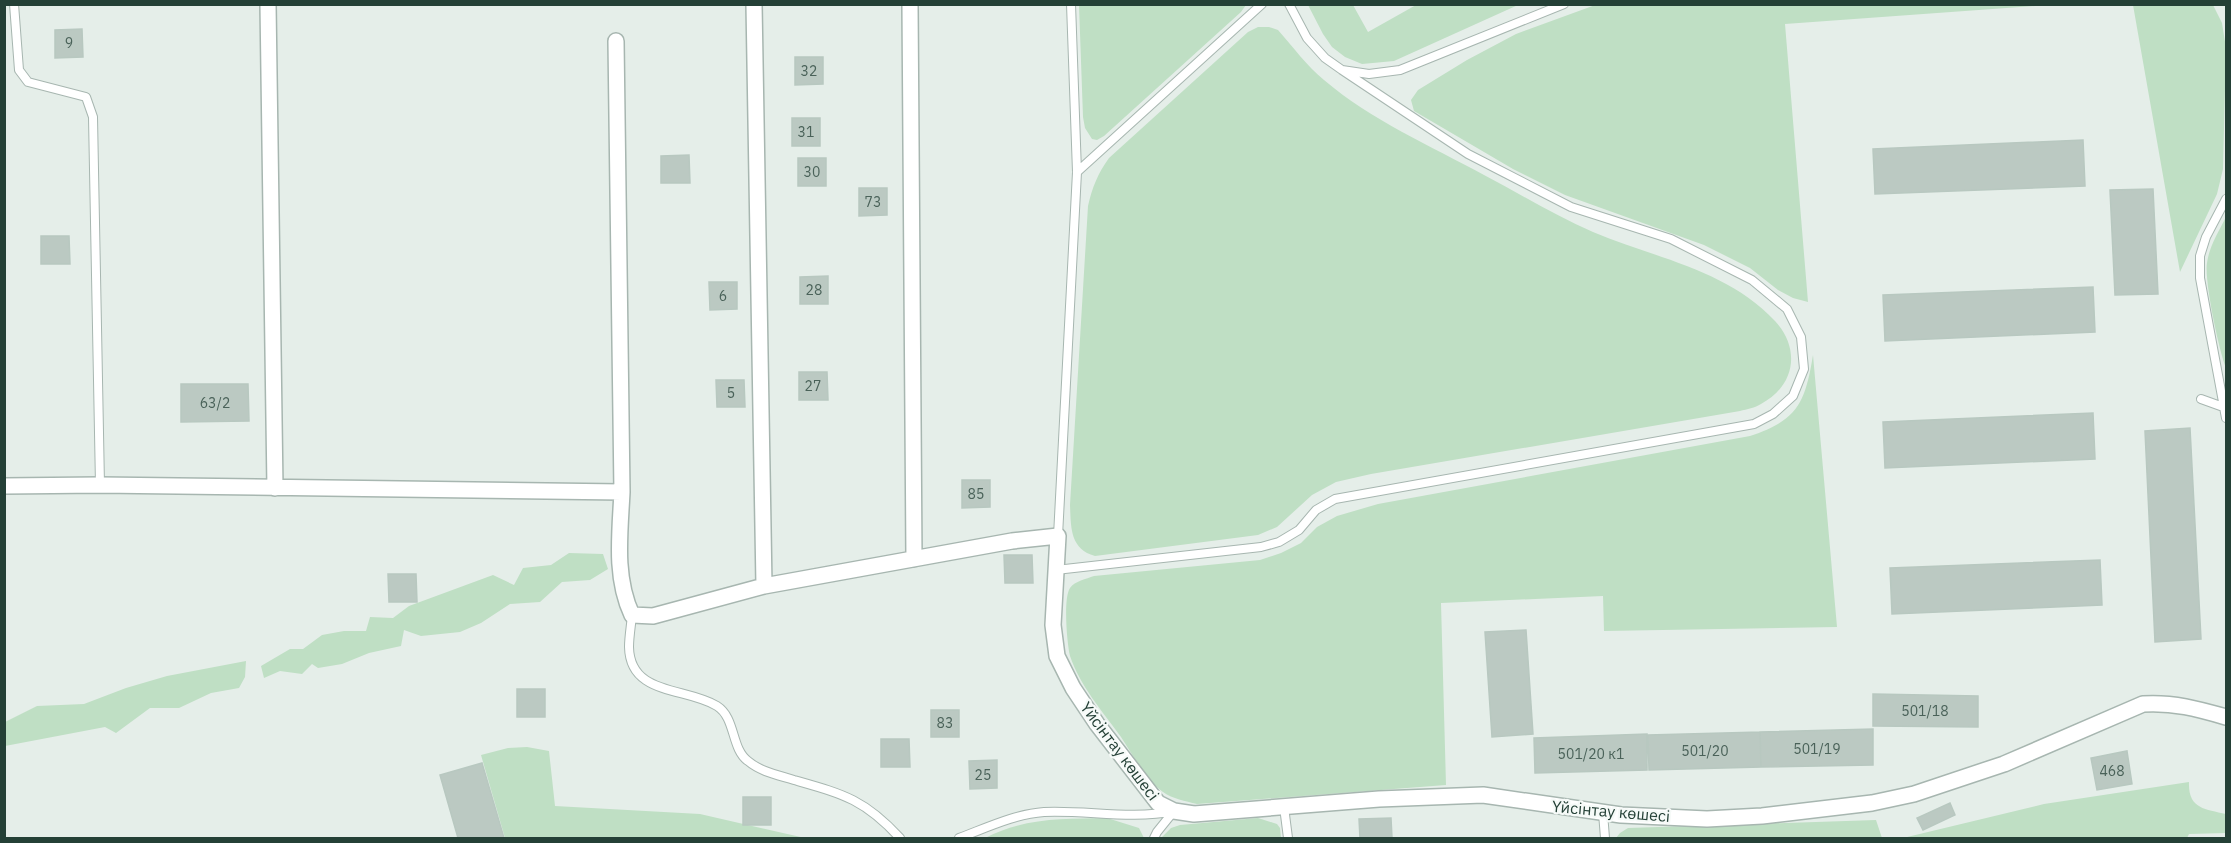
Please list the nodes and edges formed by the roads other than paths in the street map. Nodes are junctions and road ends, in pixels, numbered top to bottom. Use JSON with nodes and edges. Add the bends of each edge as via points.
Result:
{"nodes":[{"id":1,"x":14,"y":4,"type":"edge"},
{"id":2,"x":268,"y":4,"type":"edge"},
{"id":3,"x":754,"y":4,"type":"edge"},
{"id":4,"x":910,"y":4,"type":"edge"},
{"id":5,"x":1071,"y":4,"type":"edge"},
{"id":6,"x":1262,"y":4,"type":"edge"},
{"id":7,"x":1289,"y":4,"type":"edge"},
{"id":8,"x":1564,"y":4,"type":"edge"},
{"id":9,"x":616,"y":41,"type":"dead end"},
{"id":10,"x":1342,"y":70,"type":"junction"},
{"id":11,"x":1077,"y":172,"type":"junction"},
{"id":12,"x":2226,"y":199,"type":"edge"},
{"id":13,"x":2201,"y":399,"type":"dead end"},
{"id":14,"x":2225,"y":408,"type":"edge"},
{"id":15,"x":2226,"y":418,"type":"edge"},
{"id":16,"x":100,"y":485,"type":"junction"},
{"id":17,"x":4,"y":486,"type":"edge"},
{"id":18,"x":275,"y":488,"type":"junction"},
{"id":19,"x":622,"y":492,"type":"junction"},
{"id":20,"x":1058,"y":536,"type":"junction"},
{"id":21,"x":914,"y":559,"type":"junction"},
{"id":22,"x":1056,"y":570,"type":"junction"},
{"id":23,"x":764,"y":586,"type":"junction"},
{"id":24,"x":632,"y":615,"type":"junction"},
{"id":25,"x":2226,"y":717,"type":"edge"},
{"id":26,"x":1284,"y":807,"type":"junction"},
{"id":27,"x":1174,"y":811,"type":"junction"},
{"id":28,"x":1603,"y":813,"type":"junction"},
{"id":29,"x":900,"y":838,"type":"edge"},
{"id":30,"x":959,"y":838,"type":"edge"},
{"id":31,"x":1154,"y":838,"type":"edge"},
{"id":32,"x":1288,"y":838,"type":"edge"},
{"id":33,"x":1605,"y":838,"type":"edge"}],
"edges":[{"from":1,"to":16,"type":"lane","via":[[19,70],[28,82],[86,97],[93,117]]},
{"from":2,"to":18,"type":"street"},
{"from":3,"to":23,"type":"street"},
{"from":4,"to":21,"type":"street"},
{"from":5,"to":11,"type":"lane"},
{"from":6,"to":11,"type":"lane"},
{"from":7,"to":10,"type":"lane","via":[[1307,38]]},
{"from":8,"to":10,"type":"lane","via":[[1400,70],[1369,74]]},
{"from":9,"to":19,"type":"street"},
{"from":10,"to":22,"type":"lane","via":[[1468,154],[1571,207],[1671,240],[1752,280],[1787,309],[1801,337],[1804,369],[1793,396],[1754,424],[1335,499],[1316,510],[1299,530],[1261,547]]},
{"from":11,"to":20,"type":"lane"},
{"from":12,"to":14,"type":"lane","via":[[2206,237],[2199,278]]},
{"from":13,"to":14,"type":"lane"},
{"from":14,"to":15,"type":"lane"},
{"from":16,"to":17,"type":"street"},
{"from":16,"to":18,"type":"street"},
{"from":18,"to":19,"type":"street"},
{"from":19,"to":24,"type":"street","via":[[619,555],[625,599]]},
{"from":20,"to":21,"type":"street"},
{"from":20,"to":22,"type":"street","name":"Үйсінтау көшесі"},
{"from":21,"to":23,"type":"street"},
{"from":22,"to":27,"type":"street","name":"Үйсінтау көшесі","via":[[1053,625],[1057,656],[1072,688],[1158,803]]},
{"from":23,"to":24,"type":"street","via":[[652,616]]},
{"from":24,"to":29,"type":"lane","via":[[629,648],[640,676],[654,686],[719,708],[729,720],[744,759],[758,769],[863,804]]},
{"from":25,"to":28,"type":"street","name":"Үйсінтау көшесі","via":[[2191,707],[2143,704],[2004,764],[1914,794],[1872,803],[1707,819]]},
{"from":26,"to":27,"type":"street","name":"Үйсінтау көшесі","via":[[1194,814]]},
{"from":26,"to":28,"type":"street","name":"Үйсінтау көшесі","via":[[1483,795]]},
{"from":26,"to":32,"type":"lane"},
{"from":27,"to":30,"type":"lane","via":[[1150,816],[1043,812]]},
{"from":27,"to":31,"type":"lane"},
{"from":28,"to":33,"type":"lane"}]}
